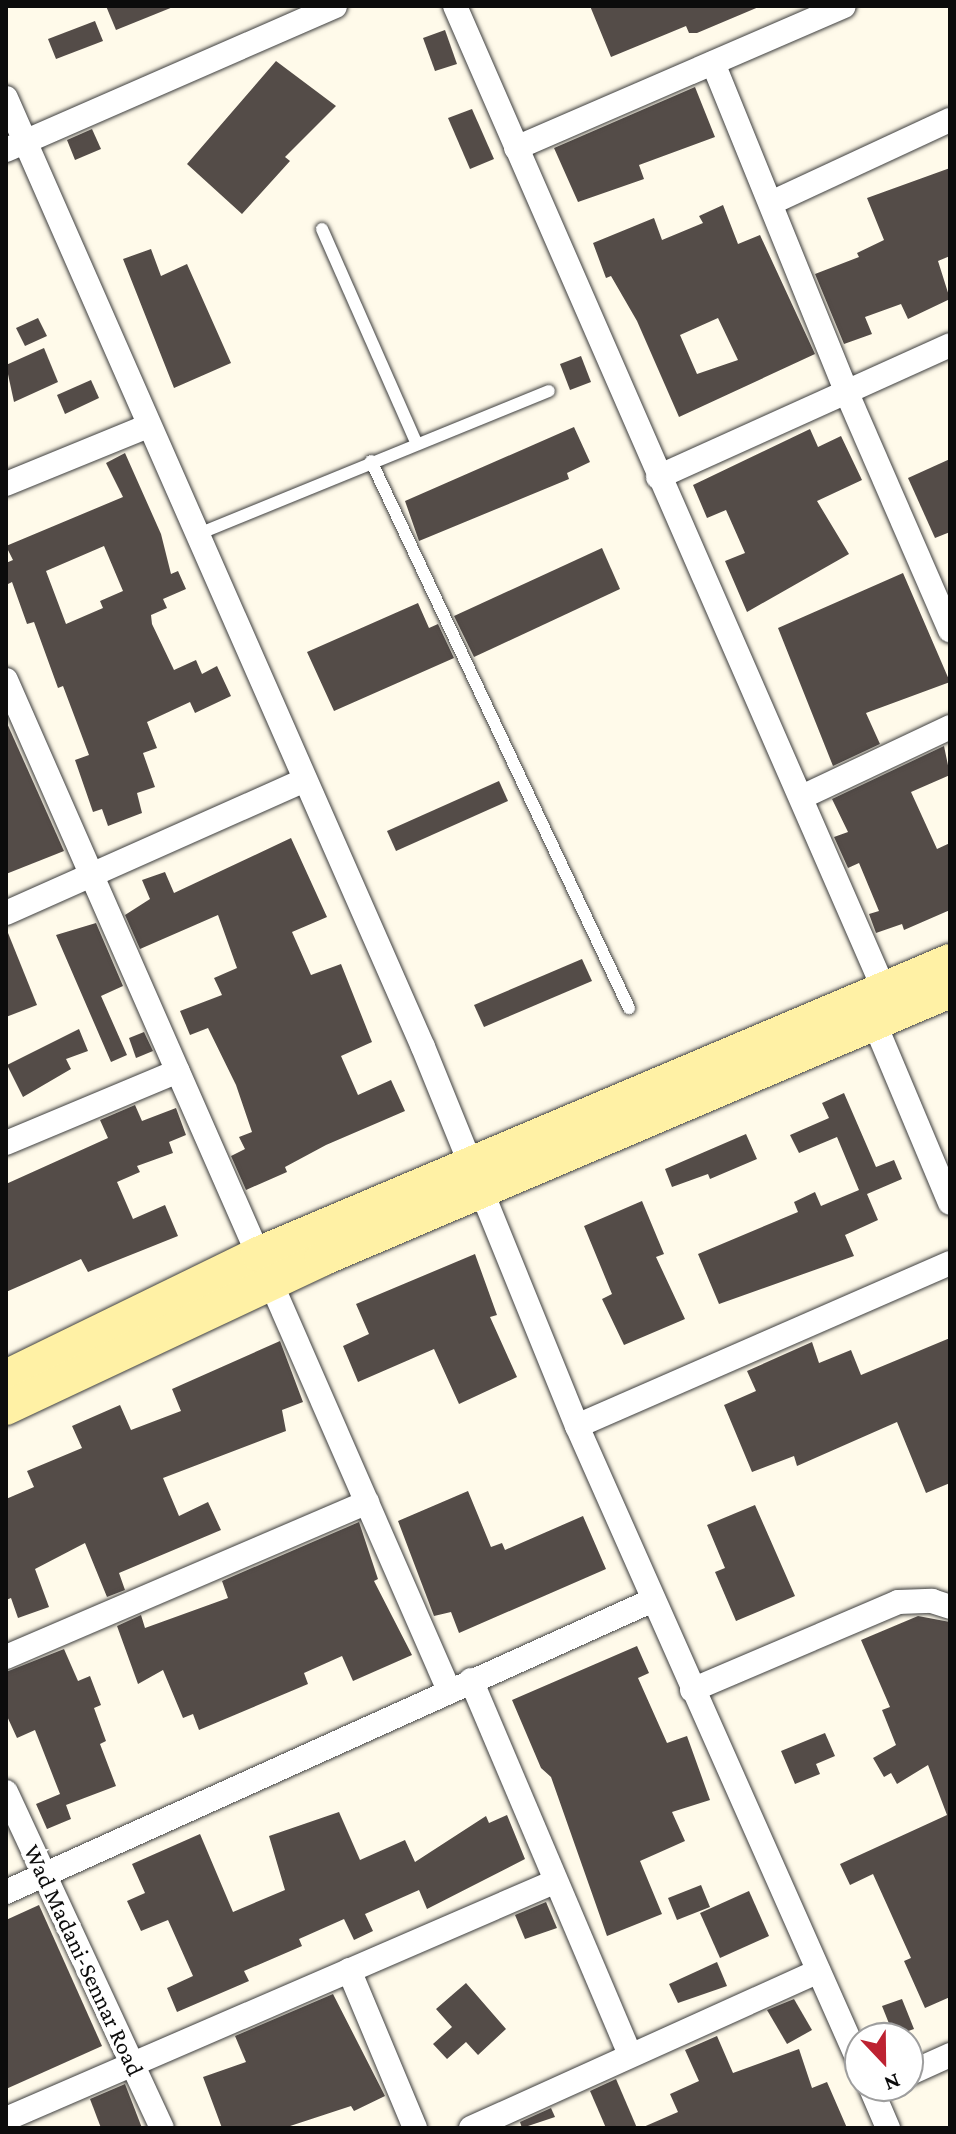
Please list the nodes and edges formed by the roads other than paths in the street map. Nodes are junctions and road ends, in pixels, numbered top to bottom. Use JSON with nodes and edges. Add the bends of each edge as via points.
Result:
{"nodes":[{"id":1,"x":335,"y":6,"type":"edge"},
{"id":2,"x":455,"y":6,"type":"edge"},
{"id":3,"x":844,"y":6,"type":"edge"},
{"id":4,"x":713,"y":63,"type":"junction"},
{"id":5,"x":6,"y":98,"type":"edge"},
{"id":6,"x":950,"y":120,"type":"edge"},
{"id":7,"x":16,"y":146,"type":"edge"},
{"id":8,"x":516,"y":148,"type":"junction"},
{"id":9,"x":773,"y":202,"type":"junction"},
{"id":10,"x":322,"y":229,"type":"dead end"},
{"id":11,"x":950,"y":345,"type":"edge"},
{"id":12,"x":549,"y":391,"type":"dead end"},
{"id":13,"x":846,"y":391,"type":"junction"},
{"id":14,"x":148,"y":426,"type":"junction"},
{"id":15,"x":416,"y":442,"type":"junction"},
{"id":16,"x":371,"y":461,"type":"junction"},
{"id":17,"x":658,"y":477,"type":"junction"},
{"id":18,"x":6,"y":484,"type":"edge"},
{"id":19,"x":196,"y":535,"type":"junction"},
{"id":20,"x":950,"y":630,"type":"edge"},
{"id":21,"x":8,"y":693,"type":"edge"},
{"id":22,"x":950,"y":727,"type":"edge"},
{"id":23,"x":305,"y":780,"type":"junction"},
{"id":24,"x":802,"y":797,"type":"junction"},
{"id":25,"x":93,"y":874,"type":"junction"},
{"id":26,"x":6,"y":913,"type":"edge"},
{"id":27,"x":950,"y":961,"type":"edge"},
{"id":28,"x":883,"y":987,"type":"junction"},
{"id":29,"x":950,"y":991,"type":"edge"},
{"id":30,"x":629,"y":1008,"type":"dead end"},
{"id":31,"x":874,"y":1022,"type":"junction"},
{"id":32,"x":178,"y":1071,"type":"junction"},
{"id":33,"x":6,"y":1143,"type":"edge"},
{"id":34,"x":474,"y":1178,"type":"junction"},
{"id":35,"x":950,"y":1203,"type":"edge"},
{"id":36,"x":950,"y":1263,"type":"edge"},
{"id":37,"x":264,"y":1268,"type":"junction"},
{"id":38,"x":6,"y":1377,"type":"edge"},
{"id":39,"x":6,"y":1408,"type":"edge"},
{"id":40,"x":577,"y":1426,"type":"junction"},
{"id":41,"x":367,"y":1502,"type":"junction"},
{"id":42,"x":653,"y":1600,"type":"junction"},
{"id":43,"x":950,"y":1607,"type":"edge"},
{"id":44,"x":6,"y":1657,"type":"edge"},
{"id":45,"x":459,"y":1684,"type":"junction"},
{"id":46,"x":692,"y":1690,"type":"junction"},
{"id":47,"x":6,"y":1792,"type":"edge"},
{"id":48,"x":45,"y":1875,"type":"junction"},
{"id":49,"x":554,"y":1882,"type":"junction"},
{"id":50,"x":6,"y":1892,"type":"edge"},
{"id":51,"x":349,"y":1970,"type":"junction"},
{"id":52,"x":818,"y":1971,"type":"junction"},
{"id":53,"x":844,"y":2029,"type":"edge"},
{"id":54,"x":629,"y":2053,"type":"junction"},
{"id":55,"x":950,"y":2055,"type":"edge"},
{"id":56,"x":133,"y":2065,"type":"junction"},
{"id":57,"x":924,"y":2067,"type":"edge"},
{"id":58,"x":879,"y":2102,"type":"edge"},
{"id":59,"x":6,"y":2119,"type":"edge"},
{"id":60,"x":162,"y":2128,"type":"edge"},
{"id":61,"x":415,"y":2128,"type":"edge"},
{"id":62,"x":471,"y":2128,"type":"edge"},
{"id":63,"x":888,"y":2128,"type":"edge"}],
"edges":[{"from":1,"to":7,"type":"street"},
{"from":2,"to":8,"type":"street"},
{"from":3,"to":4,"type":"street"},
{"from":4,"to":8,"type":"street"},
{"from":4,"to":9,"type":"street"},
{"from":5,"to":7,"type":"street"},
{"from":6,"to":9,"type":"street"},
{"from":7,"to":14,"type":"street"},
{"from":8,"to":17,"type":"street"},
{"from":9,"to":13,"type":"street"},
{"from":10,"to":15,"type":"lane"},
{"from":11,"to":13,"type":"street"},
{"from":12,"to":15,"type":"lane"},
{"from":13,"to":17,"type":"street"},
{"from":13,"to":20,"type":"street"},
{"from":14,"to":18,"type":"street"},
{"from":14,"to":19,"type":"street"},
{"from":15,"to":16,"type":"lane"},
{"from":16,"to":19,"type":"lane"},
{"from":16,"to":30,"type":"lane"},
{"from":17,"to":24,"type":"street"},
{"from":19,"to":23,"type":"street"},
{"from":21,"to":25,"type":"street"},
{"from":22,"to":24,"type":"street"},
{"from":23,"to":25,"type":"street"},
{"from":23,"to":34,"type":"street"},
{"from":24,"to":28,"type":"street"},
{"from":25,"to":26,"type":"street"},
{"from":25,"to":32,"type":"street"},
{"from":27,"to":28,"type":"street"},
{"from":28,"to":34,"type":"street"},
{"from":29,"to":31,"type":"street"},
{"from":31,"to":34,"type":"street"},
{"from":31,"to":35,"type":"street"},
{"from":32,"to":33,"type":"street"},
{"from":32,"to":37,"type":"street"},
{"from":34,"to":37,"type":"street"},
{"from":34,"to":40,"type":"street"},
{"from":36,"to":40,"type":"street"},
{"from":37,"to":38,"type":"street"},
{"from":37,"to":39,"type":"street"},
{"from":37,"to":41,"type":"street"},
{"from":40,"to":42,"type":"street"},
{"from":41,"to":44,"type":"street"},
{"from":41,"to":45,"type":"street"},
{"from":42,"to":45,"type":"street"},
{"from":42,"to":46,"type":"street"},
{"from":43,"to":46,"type":"street","via":[[932,1601],[898,1602]]},
{"from":45,"to":48,"type":"street"},
{"from":45,"to":49,"type":"street"},
{"from":46,"to":52,"type":"street"},
{"from":47,"to":48,"type":"street","name":"Wad Madani-Sennar Road"},
{"from":48,"to":50,"type":"street"},
{"from":48,"to":56,"type":"street","name":"Wad Madani-Sennar Road"},
{"from":49,"to":51,"type":"street"},
{"from":49,"to":54,"type":"street"},
{"from":51,"to":56,"type":"street"},
{"from":51,"to":61,"type":"street"},
{"from":52,"to":53,"type":"street"},
{"from":52,"to":54,"type":"street"},
{"from":54,"to":62,"type":"street"},
{"from":55,"to":57,"type":"street"},
{"from":56,"to":59,"type":"street"},
{"from":56,"to":60,"type":"street","name":"Wad Madani-Sennar Road"},
{"from":58,"to":63,"type":"street"}]}
